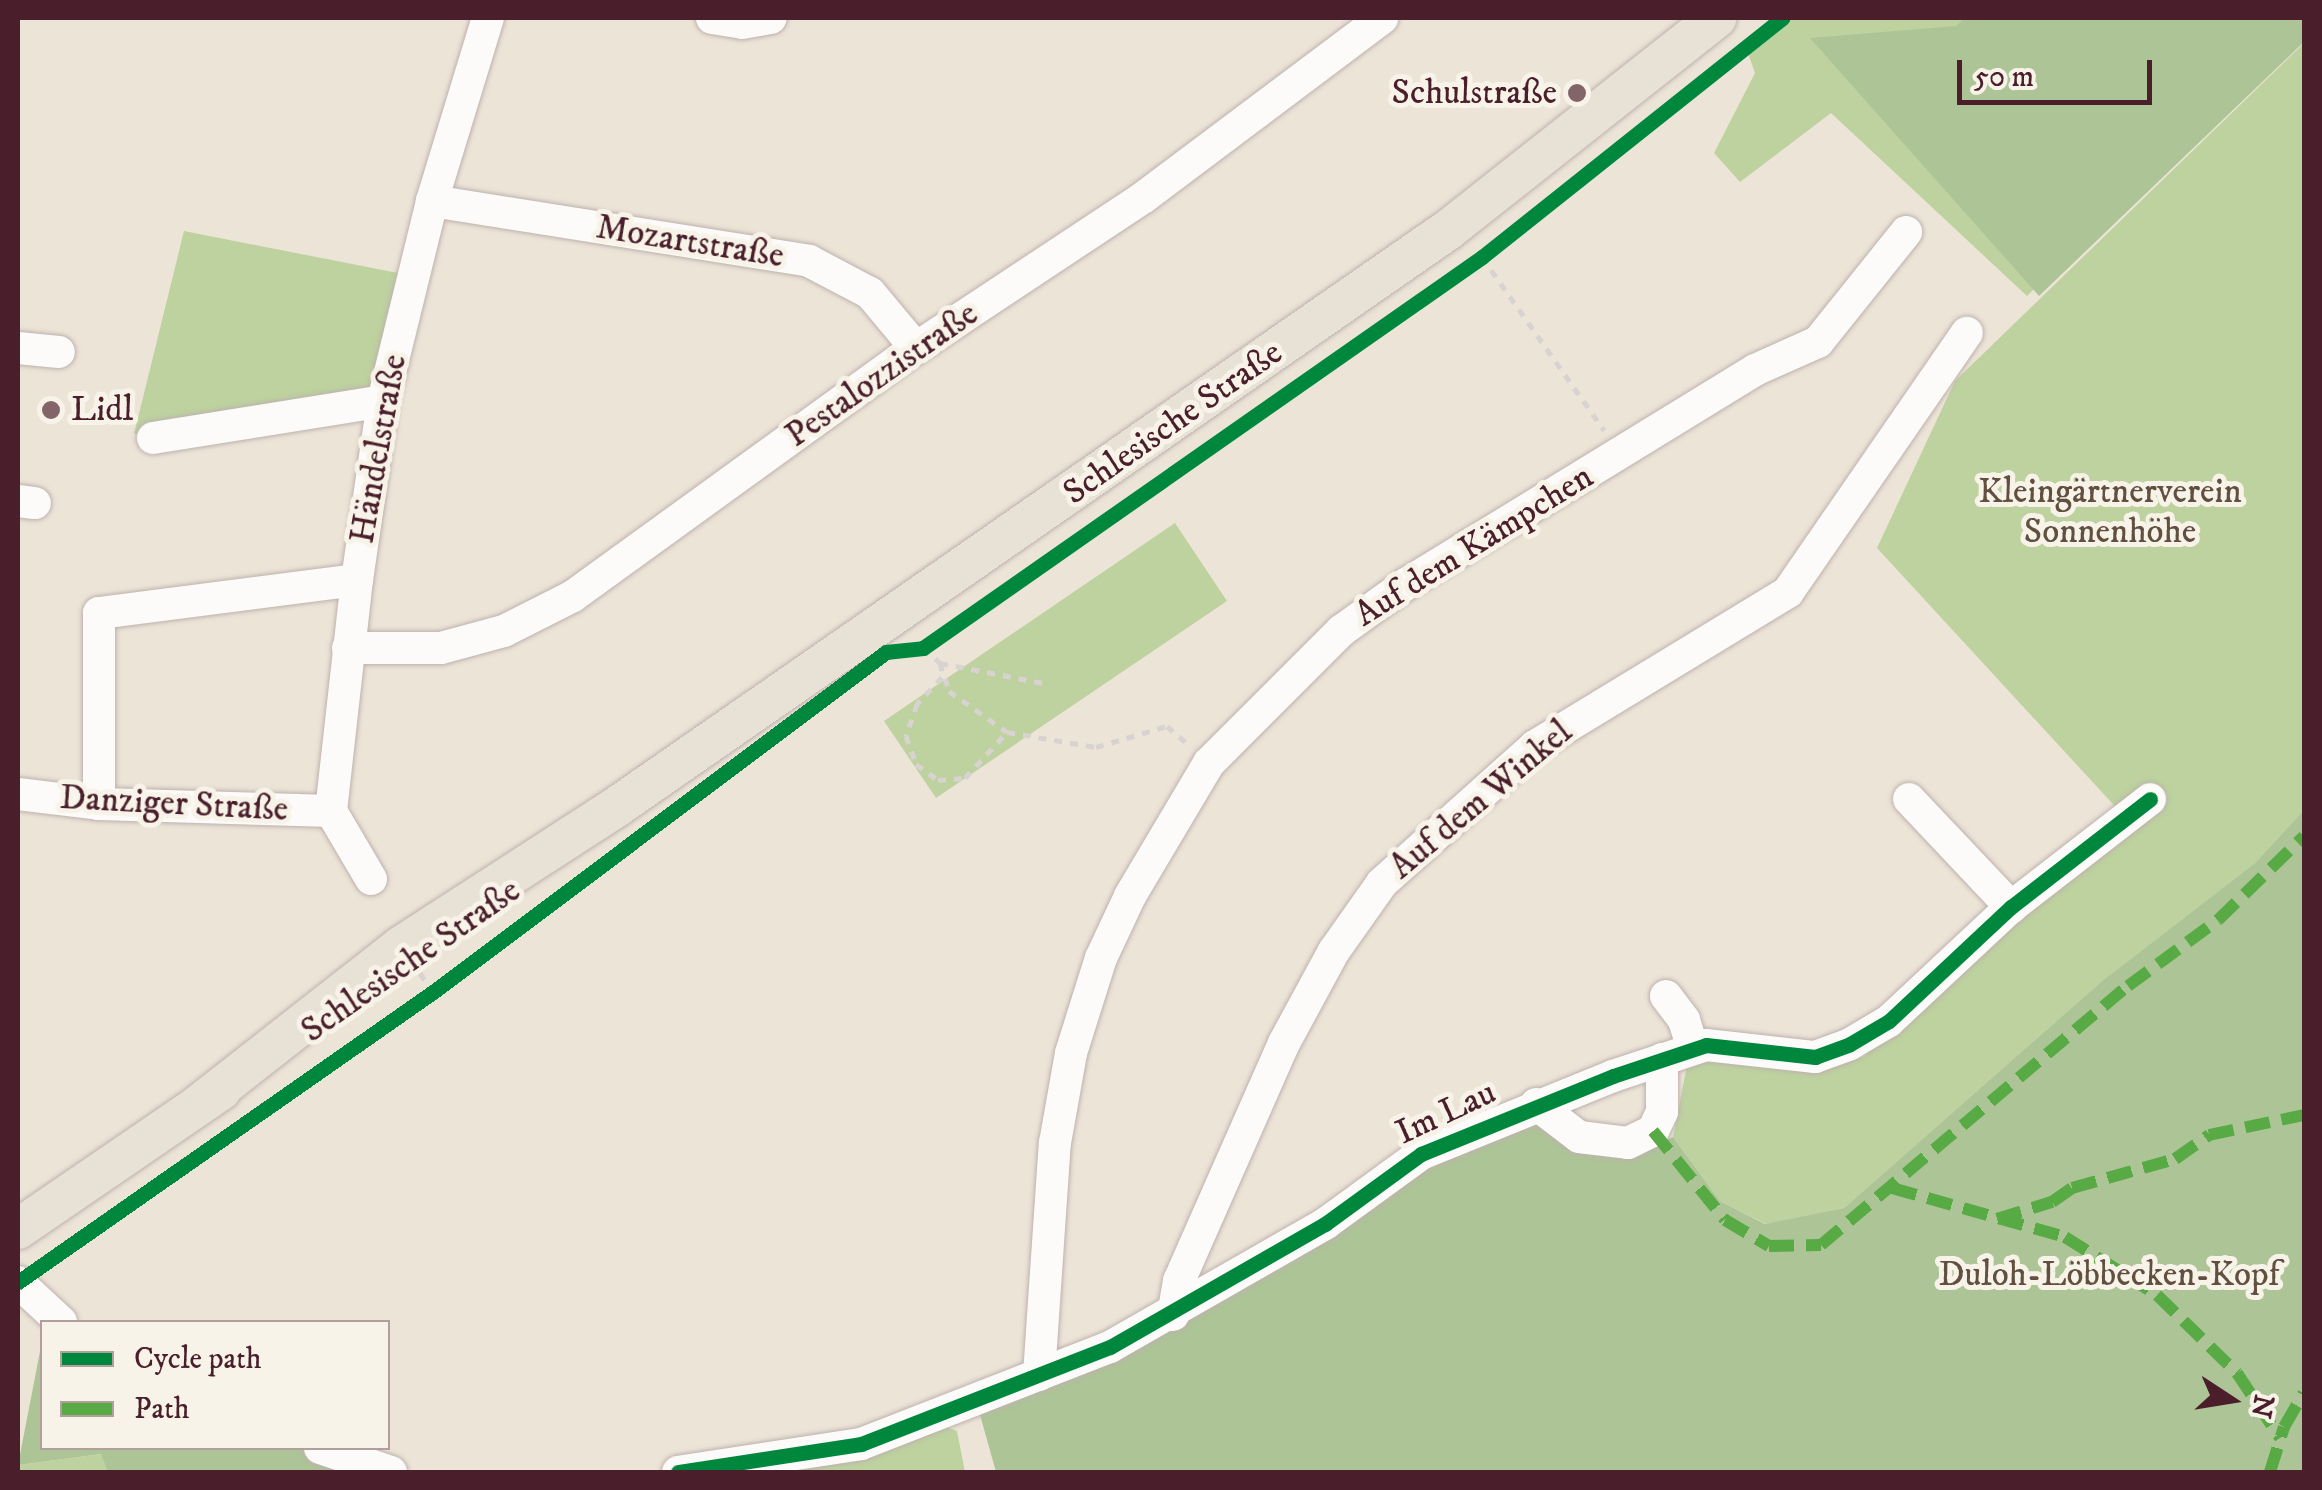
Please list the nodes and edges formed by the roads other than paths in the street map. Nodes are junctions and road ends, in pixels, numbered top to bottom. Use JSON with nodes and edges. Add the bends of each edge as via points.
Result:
{"nodes":[{"id":1,"x":488,"y":18,"type":"edge"},
{"id":2,"x":712,"y":18,"type":"edge"},
{"id":3,"x":771,"y":18,"type":"edge"},
{"id":4,"x":1382,"y":18,"type":"edge"},
{"id":5,"x":1716,"y":18,"type":"edge"},
{"id":6,"x":432,"y":202,"type":"junction"},
{"id":7,"x":1906,"y":232,"type":"dead end"},
{"id":8,"x":1967,"y":332,"type":"dead end"},
{"id":9,"x":18,"y":348,"type":"edge"},
{"id":10,"x":916,"y":348,"type":"junction"},
{"id":11,"x":59,"y":352,"type":"dead end"},
{"id":12,"x":383,"y":401,"type":"junction"},
{"id":13,"x":153,"y":438,"type":"dead end"},
{"id":14,"x":357,"y":580,"type":"junction"},
{"id":15,"x":348,"y":648,"type":"junction"},
{"id":16,"x":18,"y":794,"type":"edge"},
{"id":17,"x":1909,"y":798,"type":"dead end"},
{"id":18,"x":2150,"y":799,"type":"dead end"},
{"id":19,"x":99,"y":804,"type":"junction"},
{"id":20,"x":331,"y":811,"type":"junction"},
{"id":21,"x":371,"y":880,"type":"dead end"},
{"id":22,"x":2010,"y":907,"type":"junction"},
{"id":23,"x":1666,"y":996,"type":"dead end"},
{"id":24,"x":1694,"y":1049,"type":"junction"},
{"id":25,"x":1662,"y":1059,"type":"junction"},
{"id":26,"x":1536,"y":1104,"type":"junction"},
{"id":27,"x":18,"y":1228,"type":"edge"},
{"id":28,"x":18,"y":1282,"type":"edge"},
{"id":29,"x":1173,"y":1315,"type":"junction"},
{"id":30,"x":59,"y":1320,"type":"edge"},
{"id":31,"x":1039,"y":1375,"type":"junction"},
{"id":32,"x":326,"y":1450,"type":"edge"},
{"id":33,"x":391,"y":1472,"type":"edge"},
{"id":34,"x":678,"y":1472,"type":"edge"}],
"edges":[{"from":1,"to":6,"type":"street","name":"Händelstraße"},
{"from":2,"to":3,"type":"street"},
{"from":4,"to":10,"type":"street","name":"Pestalozzistraße","via":[[1144,197]]},
{"from":5,"to":27,"type":"main road","name":"Schlesische Straße","via":[[1448,230],[615,808],[415,967]]},
{"from":6,"to":10,"type":"street","name":"Mozartstraße","via":[[809,261],[870,293]]},
{"from":6,"to":12,"type":"street","name":"Händelstraße"},
{"from":7,"to":31,"type":"street","name":"Auf dem Kämpchen","via":[[1818,342],[1755,370],[1406,584],[1341,631],[1209,764],[1130,896],[1101,958],[1072,1054],[1055,1144]]},
{"from":8,"to":29,"type":"street","name":"Auf dem Winkel","via":[[1788,592],[1536,746],[1382,883],[1334,951],[1284,1043],[1180,1282]]},
{"from":9,"to":11,"type":"street"},
{"from":10,"to":15,"type":"street","name":"Pestalozzistraße","via":[[573,596],[504,631],[441,648]]},
{"from":12,"to":13,"type":"street"},
{"from":12,"to":14,"type":"street","name":"Händelstraße"},
{"from":14,"to":15,"type":"street","name":"Händelstraße"},
{"from":14,"to":19,"type":"street","via":[[99,613]]},
{"from":15,"to":20,"type":"street","name":"Händelstraße"},
{"from":16,"to":19,"type":"street","name":"Danziger Straße"},
{"from":17,"to":22,"type":"street"},
{"from":18,"to":22,"type":"street","name":"Im Lau"},
{"from":19,"to":20,"type":"street","name":"Danziger Straße"},
{"from":20,"to":21,"type":"street"},
{"from":22,"to":24,"type":"street","name":"Im Lau","via":[[1889,1020],[1850,1044],[1815,1057]]},
{"from":23,"to":24,"type":"street"},
{"from":24,"to":25,"type":"street","name":"Im Lau"},
{"from":25,"to":26,"type":"street","name":"Im Lau"},
{"from":25,"to":26,"type":"street","via":[[1662,1112],[1653,1131],[1628,1143],[1579,1137]]},
{"from":26,"to":29,"type":"street","name":"Im Lau","via":[[1421,1154],[1325,1224]]},
{"from":28,"to":30,"type":"street"},
{"from":29,"to":31,"type":"street","name":"Im Lau"},
{"from":31,"to":34,"type":"street","name":"Im Lau","via":[[861,1444]]},
{"from":32,"to":33,"type":"street"}]}
